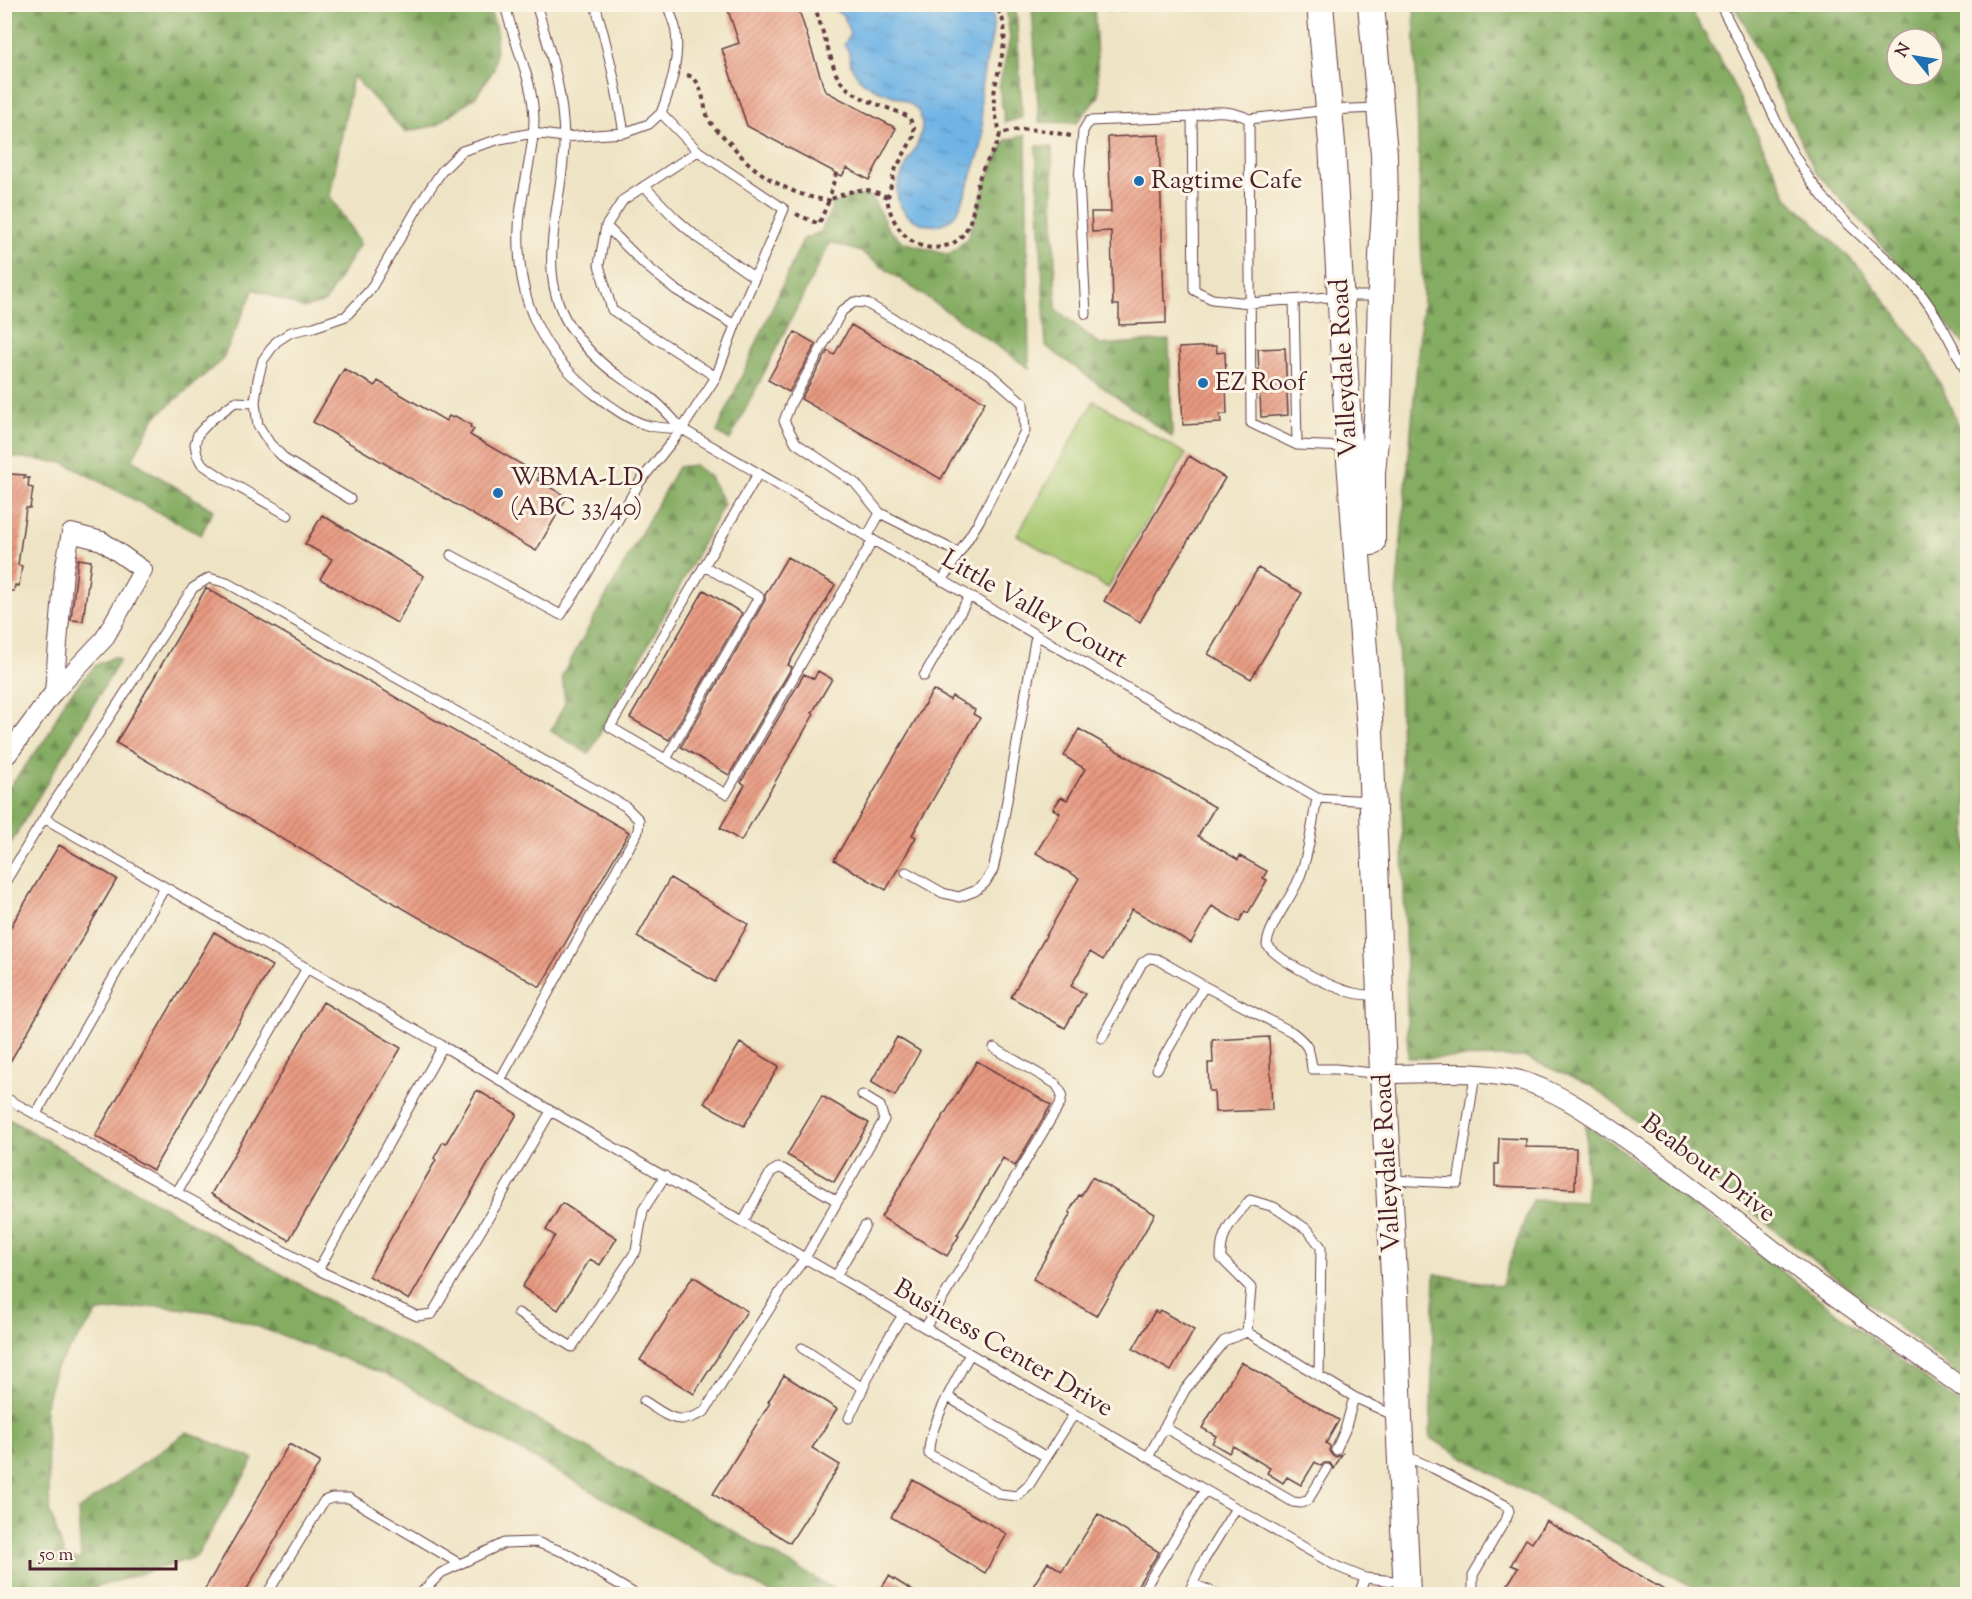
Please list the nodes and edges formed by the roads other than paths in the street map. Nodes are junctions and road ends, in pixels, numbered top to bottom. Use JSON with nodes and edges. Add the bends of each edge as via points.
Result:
{"nodes":[{"id":1,"x":505,"y":4,"type":"edge"},
{"id":2,"x":536,"y":4,"type":"edge"},
{"id":3,"x":595,"y":4,"type":"edge"},
{"id":4,"x":667,"y":4,"type":"edge"},
{"id":5,"x":1107,"y":4,"type":"edge"},
{"id":6,"x":1149,"y":4,"type":"edge"},
{"id":7,"x":1320,"y":4,"type":"edge"},
{"id":8,"x":1371,"y":4,"type":"edge"},
{"id":9,"x":1720,"y":4,"type":"edge"},
{"id":10,"x":1380,"y":108,"type":"junction"},
{"id":11,"x":1329,"y":110,"type":"junction"},
{"id":12,"x":661,"y":113,"type":"junction"},
{"id":13,"x":1192,"y":117,"type":"junction"},
{"id":14,"x":1249,"y":118,"type":"junction"},
{"id":15,"x":533,"y":133,"type":"junction"},
{"id":16,"x":624,"y":134,"type":"junction"},
{"id":17,"x":564,"y":137,"type":"junction"},
{"id":18,"x":698,"y":151,"type":"junction"},
{"id":19,"x":644,"y":186,"type":"junction"},
{"id":20,"x":606,"y":226,"type":"junction"},
{"id":21,"x":755,"y":278,"type":"junction"},
{"id":22,"x":1341,"y":296,"type":"junction"},
{"id":23,"x":1381,"y":296,"type":"junction"},
{"id":24,"x":1294,"y":300,"type":"junction"},
{"id":25,"x":1249,"y":303,"type":"junction"},
{"id":26,"x":1086,"y":314,"type":"dead end"},
{"id":27,"x":735,"y":326,"type":"junction"},
{"id":28,"x":1968,"y":375,"type":"edge"},
{"id":29,"x":716,"y":377,"type":"junction"},
{"id":30,"x":255,"y":403,"type":"junction"},
{"id":31,"x":682,"y":429,"type":"junction"},
{"id":32,"x":1298,"y":445,"type":"junction"},
{"id":33,"x":1362,"y":447,"type":"junction"},
{"id":34,"x":758,"y":474,"type":"junction"},
{"id":35,"x":350,"y":498,"type":"dead end"},
{"id":36,"x":880,"y":513,"type":"junction"},
{"id":37,"x":288,"y":515,"type":"dead end"},
{"id":38,"x":870,"y":538,"type":"junction"},
{"id":39,"x":959,"y":553,"type":"junction"},
{"id":40,"x":451,"y":555,"type":"dead end"},
{"id":41,"x":704,"y":566,"type":"junction"},
{"id":42,"x":942,"y":581,"type":"junction"},
{"id":43,"x":969,"y":597,"type":"junction"},
{"id":44,"x":1035,"y":635,"type":"junction"},
{"id":45,"x":924,"y":676,"type":"dead end"},
{"id":46,"x":54,"y":692,"type":"junction"},
{"id":47,"x":4,"y":754,"type":"edge"},
{"id":48,"x":666,"y":759,"type":"junction"},
{"id":49,"x":1317,"y":798,"type":"junction"},
{"id":50,"x":1373,"y":801,"type":"junction"},
{"id":51,"x":44,"y":818,"type":"junction"},
{"id":52,"x":906,"y":873,"type":"dead end"},
{"id":53,"x":4,"y":884,"type":"edge"},
{"id":54,"x":165,"y":887,"type":"junction"},
{"id":55,"x":307,"y":968,"type":"junction"},
{"id":56,"x":1204,"y":986,"type":"junction"},
{"id":57,"x":1381,"y":997,"type":"junction"},
{"id":58,"x":1102,"y":1038,"type":"dead end"},
{"id":59,"x":443,"y":1046,"type":"junction"},
{"id":60,"x":994,"y":1048,"type":"dead end"},
{"id":61,"x":1157,"y":1069,"type":"dead end"},
{"id":62,"x":1383,"y":1074,"type":"junction"},
{"id":63,"x":1475,"y":1075,"type":"junction"},
{"id":64,"x":500,"y":1080,"type":"junction"},
{"id":65,"x":862,"y":1095,"type":"dead end"},
{"id":66,"x":4,"y":1097,"type":"edge"},
{"id":67,"x":551,"y":1111,"type":"junction"},
{"id":68,"x":36,"y":1114,"type":"junction"},
{"id":69,"x":665,"y":1176,"type":"junction"},
{"id":70,"x":1390,"y":1180,"type":"junction"},
{"id":71,"x":177,"y":1192,"type":"junction"},
{"id":72,"x":837,"y":1202,"type":"junction"},
{"id":73,"x":743,"y":1222,"type":"junction"},
{"id":74,"x":866,"y":1226,"type":"dead end"},
{"id":75,"x":805,"y":1258,"type":"junction"},
{"id":76,"x":318,"y":1270,"type":"junction"},
{"id":77,"x":836,"y":1276,"type":"junction"},
{"id":78,"x":518,"y":1313,"type":"dead end"},
{"id":79,"x":903,"y":1315,"type":"junction"},
{"id":80,"x":925,"y":1328,"type":"junction"},
{"id":81,"x":1247,"y":1332,"type":"junction"},
{"id":82,"x":802,"y":1348,"type":"dead end"},
{"id":83,"x":970,"y":1354,"type":"junction"},
{"id":84,"x":1319,"y":1376,"type":"junction"},
{"id":85,"x":863,"y":1388,"type":"junction"},
{"id":86,"x":1968,"y":1392,"type":"edge"},
{"id":87,"x":948,"y":1396,"type":"junction"},
{"id":88,"x":1354,"y":1397,"type":"junction"},
{"id":89,"x":644,"y":1401,"type":"dead end"},
{"id":90,"x":1074,"y":1414,"type":"junction"},
{"id":91,"x":849,"y":1418,"type":"dead end"},
{"id":92,"x":1399,"y":1418,"type":"junction"},
{"id":93,"x":1164,"y":1427,"type":"junction"},
{"id":94,"x":1336,"y":1450,"type":"dead end"},
{"id":95,"x":1401,"y":1454,"type":"junction"},
{"id":96,"x":1046,"y":1457,"type":"junction"},
{"id":97,"x":1148,"y":1457,"type":"junction"},
{"id":98,"x":1327,"y":1469,"type":"dead end"},
{"id":99,"x":1205,"y":1490,"type":"junction"},
{"id":100,"x":1236,"y":1508,"type":"junction"},
{"id":101,"x":460,"y":1564,"type":"junction"},
{"id":102,"x":1365,"y":1578,"type":"junction"},
{"id":103,"x":1193,"y":1584,"type":"junction"},
{"id":104,"x":1407,"y":1588,"type":"edge"},
{"id":105,"x":267,"y":1594,"type":"edge"},
{"id":106,"x":420,"y":1594,"type":"edge"},
{"id":107,"x":635,"y":1594,"type":"edge"},
{"id":108,"x":1141,"y":1594,"type":"edge"},
{"id":109,"x":1188,"y":1594,"type":"edge"},
{"id":110,"x":1218,"y":1594,"type":"edge"},
{"id":111,"x":1359,"y":1594,"type":"edge"},
{"id":112,"x":1473,"y":1594,"type":"edge"}],
"edges":[{"from":1,"to":15,"type":"lane","via":[[529,83]]},
{"from":2,"to":17,"type":"lane","via":[[559,83]]},
{"from":3,"to":16,"type":"lane","via":[[616,81]]},
{"from":4,"to":12,"type":"lane","via":[[675,28],[676,55]]},
{"from":5,"to":6,"type":"lane"},
{"from":7,"to":11,"type":"main road","name":"Valleydale Road"},
{"from":8,"to":10,"type":"main road","name":"Valleydale Road"},
{"from":9,"to":28,"type":"lane","via":[[1801,168],[1834,210],[1917,290]]},
{"from":10,"to":11,"type":"lane"},
{"from":10,"to":23,"type":"main road","name":"Valleydale Road","via":[[1385,208]]},
{"from":11,"to":14,"type":"lane"},
{"from":11,"to":22,"type":"main road","name":"Valleydale Road"},
{"from":12,"to":16,"type":"lane","via":[[648,124]]},
{"from":12,"to":18,"type":"lane"},
{"from":13,"to":14,"type":"lane","via":[[1207,111],[1236,112]]},
{"from":13,"to":25,"type":"lane","via":[[1194,290],[1212,298]]},
{"from":13,"to":26,"type":"lane","via":[[1089,121],[1083,131],[1079,179]]},
{"from":14,"to":25,"type":"lane"},
{"from":15,"to":17,"type":"lane"},
{"from":15,"to":30,"type":"lane","via":[[462,151],[442,171],[370,290],[346,316],[291,332],[276,342],[263,360]]},
{"from":15,"to":31,"type":"lane","via":[[518,257],[528,304],[539,331],[580,384],[607,404],[638,422]]},
{"from":16,"to":17,"type":"lane"},
{"from":17,"to":31,"type":"lane","via":[[551,257],[558,300],[582,344],[604,365],[662,406]]},
{"from":18,"to":19,"type":"lane"},
{"from":18,"to":21,"type":"lane","via":[[784,209]]},
{"from":19,"to":20,"type":"lane","via":[[623,200]]},
{"from":19,"to":21,"type":"lane","via":[[698,238]]},
{"from":20,"to":27,"type":"lane","via":[[676,290]]},
{"from":20,"to":29,"type":"lane","via":[[599,265],[612,310]]},
{"from":21,"to":27,"type":"lane"},
{"from":22,"to":23,"type":"lane"},
{"from":22,"to":24,"type":"lane"},
{"from":22,"to":33,"type":"main road","name":"Valleydale Road"},
{"from":23,"to":33,"type":"main road","name":"Valleydale Road","via":[[1378,407]]},
{"from":24,"to":25,"type":"lane"},
{"from":24,"to":32,"type":"lane"},
{"from":25,"to":32,"type":"lane","via":[[1251,423]]},
{"from":27,"to":29,"type":"lane"},
{"from":29,"to":31,"type":"lane"},
{"from":30,"to":35,"type":"lane","via":[[258,425],[270,444],[286,460]]},
{"from":30,"to":37,"type":"lane","via":[[235,402],[211,420],[198,434],[197,455],[202,464],[224,479]]},
{"from":31,"to":34,"type":"lane","name":"Little Valley Court"},
{"from":31,"to":40,"type":"lane","via":[[639,483],[561,615]]},
{"from":32,"to":33,"type":"lane"},
{"from":33,"to":50,"type":"main road","name":"Valleydale Road","via":[[1371,516],[1376,650],[1370,731]]},
{"from":34,"to":38,"type":"lane","name":"Little Valley Court"},
{"from":34,"to":41,"type":"lane"},
{"from":36,"to":38,"type":"lane"},
{"from":36,"to":39,"type":"lane"},
{"from":36,"to":39,"type":"lane","via":[[855,483],[796,443],[784,421],[842,311],[854,302],[866,303],[990,374],[1023,404],[1024,431]]},
{"from":38,"to":42,"type":"lane","name":"Little Valley Court"},
{"from":38,"to":48,"type":"lane","via":[[726,794]]},
{"from":39,"to":42,"type":"lane"},
{"from":41,"to":48,"type":"lane","via":[[759,597]]},
{"from":41,"to":48,"type":"lane","via":[[610,727]]},
{"from":42,"to":43,"type":"lane","name":"Little Valley Court"},
{"from":43,"to":44,"type":"lane","name":"Little Valley Court"},
{"from":43,"to":45,"type":"lane"},
{"from":44,"to":49,"type":"lane","name":"Little Valley Court"},
{"from":44,"to":52,"type":"lane","via":[[993,870],[975,891],[959,897]]},
{"from":46,"to":46,"type":"street","via":[[64,570],[71,533],[102,541],[143,570],[104,639]]},
{"from":46,"to":47,"type":"street","via":[[8,754]]},
{"from":49,"to":50,"type":"lane","name":"Little Valley Court"},
{"from":49,"to":57,"type":"lane","via":[[1299,879],[1267,936],[1267,945],[1273,953],[1327,983]]},
{"from":50,"to":57,"type":"main road","name":"Valleydale Road"},
{"from":51,"to":53,"type":"lane"},
{"from":51,"to":54,"type":"lane","name":"Business Center Drive"},
{"from":51,"to":64,"type":"lane","via":[[193,588],[209,578],[227,583],[625,806],[639,820],[638,831]]},
{"from":54,"to":55,"type":"lane","name":"Business Center Drive"},
{"from":54,"to":68,"type":"lane"},
{"from":55,"to":59,"type":"lane","name":"Business Center Drive"},
{"from":55,"to":71,"type":"lane"},
{"from":56,"to":58,"type":"lane","via":[[1149,958],[1142,963]]},
{"from":56,"to":61,"type":"lane"},
{"from":56,"to":62,"type":"lane","via":[[1292,1032],[1310,1050],[1312,1069]]},
{"from":57,"to":62,"type":"main road","name":"Valleydale Road"},
{"from":59,"to":64,"type":"lane","name":"Business Center Drive"},
{"from":59,"to":76,"type":"lane"},
{"from":60,"to":80,"type":"lane","via":[[1056,1084],[1062,1094],[1060,1104]]},
{"from":62,"to":63,"type":"street","name":"Beabout Drive"},
{"from":62,"to":70,"type":"main road","name":"Valleydale Road"},
{"from":63,"to":70,"type":"lane","via":[[1458,1183]]},
{"from":63,"to":86,"type":"street","name":"Beabout Drive","via":[[1521,1080],[1597,1118]]},
{"from":64,"to":67,"type":"lane","name":"Business Center Drive"},
{"from":65,"to":72,"type":"lane","via":[[880,1106],[884,1120]]},
{"from":66,"to":68,"type":"lane"},
{"from":67,"to":69,"type":"lane","name":"Business Center Drive"},
{"from":67,"to":76,"type":"lane","via":[[432,1314],[417,1316]]},
{"from":68,"to":71,"type":"lane"},
{"from":69,"to":73,"type":"lane","name":"Business Center Drive"},
{"from":69,"to":78,"type":"lane","via":[[644,1210],[636,1251],[572,1347]]},
{"from":70,"to":92,"type":"main road","name":"Valleydale Road"},
{"from":71,"to":76,"type":"lane"},
{"from":72,"to":73,"type":"lane","via":[[778,1168],[771,1172]]},
{"from":72,"to":75,"type":"lane"},
{"from":73,"to":75,"type":"lane","name":"Business Center Drive"},
{"from":74,"to":77,"type":"lane"},
{"from":75,"to":77,"type":"lane","name":"Business Center Drive"},
{"from":75,"to":89,"type":"lane","via":[[704,1412],[678,1421]]},
{"from":77,"to":79,"type":"lane","name":"Business Center Drive"},
{"from":79,"to":80,"type":"lane","name":"Business Center Drive"},
{"from":79,"to":85,"type":"lane","via":[[880,1350]]},
{"from":80,"to":83,"type":"lane","name":"Business Center Drive"},
{"from":81,"to":84,"type":"lane"},
{"from":81,"to":84,"type":"lane","via":[[1251,1288],[1221,1258],[1221,1244],[1231,1221],[1250,1200],[1274,1207],[1300,1224],[1321,1247]]},
{"from":81,"to":93,"type":"lane","via":[[1224,1341],[1185,1390]]},
{"from":82,"to":85,"type":"lane"},
{"from":83,"to":87,"type":"lane"},
{"from":83,"to":90,"type":"lane","name":"Business Center Drive"},
{"from":84,"to":88,"type":"lane"},
{"from":85,"to":91,"type":"lane"},
{"from":87,"to":96,"type":"lane"},
{"from":87,"to":96,"type":"lane","via":[[928,1443],[928,1454],[1000,1494],[1017,1496],[1029,1485]]},
{"from":88,"to":92,"type":"lane"},
{"from":88,"to":94,"type":"lane"},
{"from":90,"to":96,"type":"lane"},
{"from":90,"to":97,"type":"lane","name":"Business Center Drive"},
{"from":92,"to":95,"type":"main road","name":"Valleydale Road"},
{"from":93,"to":97,"type":"lane"},
{"from":93,"to":98,"type":"lane","via":[[1293,1502],[1308,1500]]},
{"from":95,"to":104,"type":"main road","name":"Valleydale Road"},
{"from":95,"to":112,"type":"lane","via":[[1507,1506],[1507,1517],[1473,1575]]},
{"from":97,"to":99,"type":"lane","name":"Business Center Drive"},
{"from":99,"to":100,"type":"lane","name":"Business Center Drive"},
{"from":99,"to":108,"type":"lane"},
{"from":100,"to":102,"type":"lane","name":"Business Center Drive","via":[[1338,1567]]},
{"from":100,"to":103,"type":"lane"},
{"from":101,"to":105,"type":"lane","via":[[349,1498],[332,1498],[324,1501]]},
{"from":101,"to":106,"type":"lane","via":[[441,1573]]},
{"from":101,"to":107,"type":"lane","via":[[504,1543],[536,1542],[566,1553]]},
{"from":102,"to":104,"type":"lane","name":"Business Center Drive"},
{"from":102,"to":111,"type":"lane"},
{"from":103,"to":109,"type":"lane"},
{"from":103,"to":110,"type":"lane"}]}
